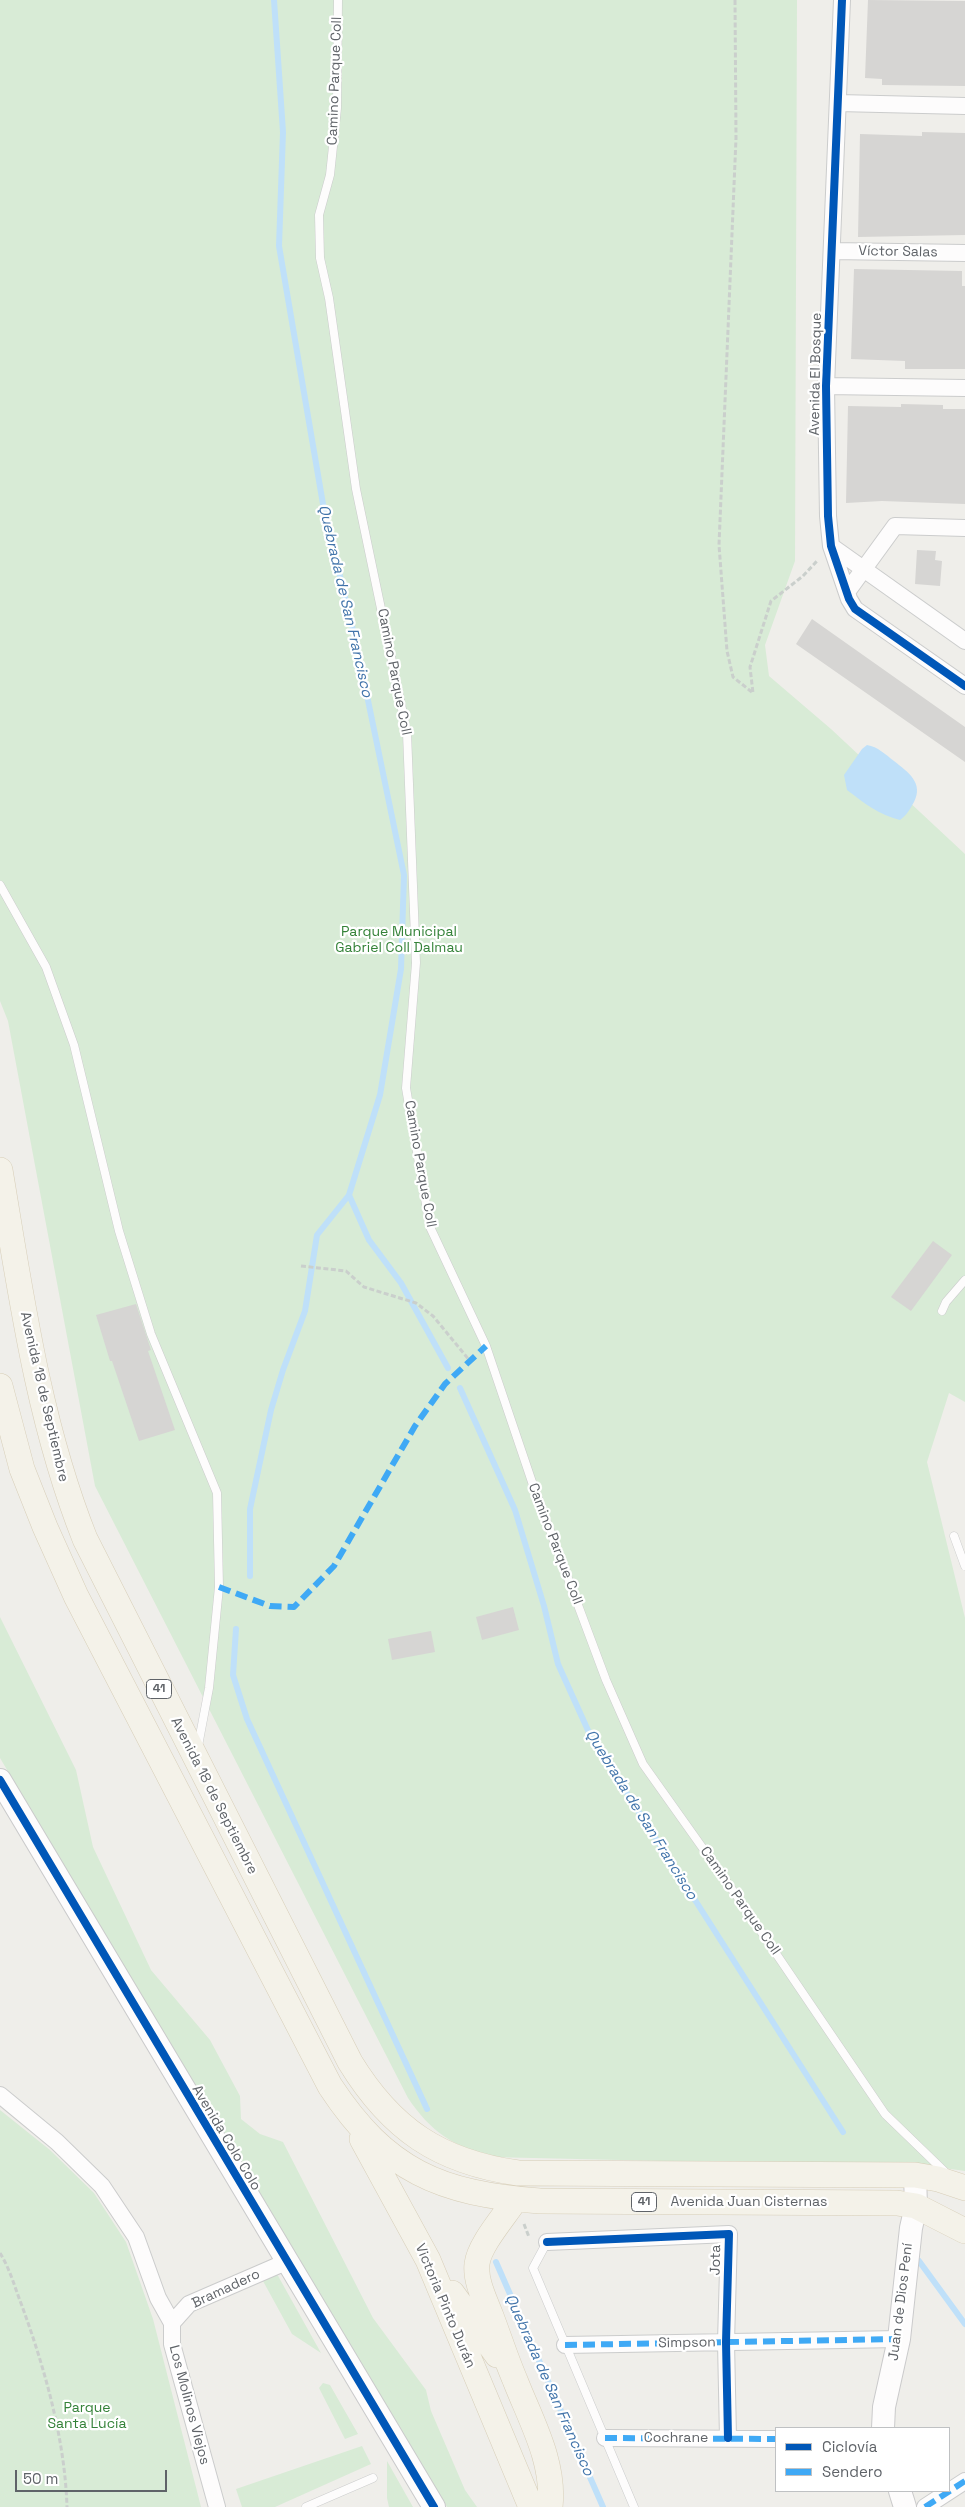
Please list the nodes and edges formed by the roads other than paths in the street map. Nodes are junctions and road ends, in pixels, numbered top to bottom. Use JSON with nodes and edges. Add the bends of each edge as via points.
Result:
{"nodes":[{"id":1,"x":338,"y":0,"type":"edge"},
{"id":2,"x":842,"y":0,"type":"edge"},
{"id":3,"x":838,"y":103,"type":"junction"},
{"id":4,"x":965,"y":106,"type":"edge"},
{"id":5,"x":832,"y":251,"type":"junction"},
{"id":6,"x":965,"y":253,"type":"edge"},
{"id":7,"x":826,"y":386,"type":"junction"},
{"id":8,"x":965,"y":388,"type":"edge"},
{"id":9,"x":965,"y":528,"type":"edge"},
{"id":10,"x":831,"y":546,"type":"junction"},
{"id":11,"x":864,"y":568,"type":"junction"},
{"id":12,"x":849,"y":599,"type":"junction"},
{"id":13,"x":965,"y":641,"type":"edge"},
{"id":14,"x":965,"y":686,"type":"edge"},
{"id":15,"x":0,"y":885,"type":"edge"},
{"id":16,"x":0,"y":1170,"type":"edge"},
{"id":17,"x":965,"y":1280,"type":"edge"},
{"id":18,"x":942,"y":1311,"type":"dead end"},
{"id":19,"x":0,"y":1386,"type":"edge"},
{"id":20,"x":954,"y":1536,"type":"dead end"},
{"id":21,"x":965,"y":1566,"type":"edge"},
{"id":22,"x":196,"y":1761,"type":"junction"},
{"id":23,"x":0,"y":1780,"type":"edge"},
{"id":24,"x":0,"y":2095,"type":"edge"},
{"id":25,"x":346,"y":2110,"type":"junction"},
{"id":26,"x":439,"y":2151,"type":"joint"},
{"id":27,"x":915,"y":2175,"type":"junction"},
{"id":28,"x":965,"y":2188,"type":"edge"},
{"id":29,"x":515,"y":2200,"type":"junction"},
{"id":30,"x":916,"y":2206,"type":"junction"},
{"id":31,"x":965,"y":2231,"type":"edge"},
{"id":32,"x":547,"y":2242,"type":"joint"},
{"id":33,"x":428,"y":2260,"type":"junction"},
{"id":34,"x":286,"y":2262,"type":"junction"},
{"id":35,"x":172,"y":2323,"type":"junction"},
{"id":36,"x":899,"y":2339,"type":"junction"},
{"id":37,"x":726,"y":2342,"type":"junction"},
{"id":38,"x":565,"y":2344,"type":"junction"},
{"id":39,"x":514,"y":2378,"type":"junction"},
{"id":40,"x":883,"y":2427,"type":"edge"},
{"id":41,"x":605,"y":2438,"type":"junction"},
{"id":42,"x":728,"y":2438,"type":"junction"},
{"id":43,"x":775,"y":2439,"type":"edge"},
{"id":44,"x":374,"y":2478,"type":"dead end"},
{"id":45,"x":965,"y":2481,"type":"edge"},
{"id":46,"x":950,"y":2491,"type":"edge"},
{"id":47,"x":900,"y":2492,"type":"edge"},
{"id":48,"x":948,"y":2492,"type":"edge"},
{"id":49,"x":544,"y":2503,"type":"edge"},
{"id":50,"x":217,"y":2507,"type":"edge"},
{"id":51,"x":306,"y":2507,"type":"edge"},
{"id":52,"x":434,"y":2507,"type":"edge"},
{"id":53,"x":634,"y":2507,"type":"edge"},
{"id":54,"x":905,"y":2507,"type":"edge"},
{"id":55,"x":926,"y":2507,"type":"edge"}],
"edges":[{"from":1,"to":28,"type":"lane","name":"Camino Parque Coll","via":[[337,108],[330,175],[318,215],[320,258],[329,298],[356,489],[407,733],[416,963],[406,1088],[430,1228],[486,1346],[538,1500],[606,1680],[644,1764],[885,2114]]},
{"from":2,"to":3,"type":"street","name":"Avenida El Bosque"},
{"from":3,"to":4,"type":"street"},
{"from":3,"to":5,"type":"street","name":"Avenida El Bosque"},
{"from":5,"to":6,"type":"street","name":"Víctor Salas"},
{"from":5,"to":7,"type":"street","name":"Avenida El Bosque"},
{"from":7,"to":8,"type":"street"},
{"from":7,"to":10,"type":"street","name":"Avenida El Bosque"},
{"from":9,"to":11,"type":"street","via":[[895,526]]},
{"from":10,"to":11,"type":"street"},
{"from":10,"to":12,"type":"street","name":"Avenida El Bosque"},
{"from":11,"to":12,"type":"street","via":[[847,592]]},
{"from":11,"to":13,"type":"street"},
{"from":12,"to":14,"type":"street","name":"Avenida El Bosque","via":[[855,609]]},
{"from":15,"to":22,"type":"lane","via":[[46,967],[74,1045],[119,1231],[151,1334],[217,1493],[219,1587],[209,1688]]},
{"from":16,"to":22,"type":"main road","name":"Avenida 18 de Septiembre","number":"41","via":[[32,1356],[65,1488],[98,1568]]},
{"from":17,"to":18,"type":"lane"},
{"from":19,"to":25,"type":"main road","number":"41","via":[[22,1469],[76,1596],[293,2016]]},
{"from":20,"to":21,"type":"lane"},
{"from":22,"to":26,"type":"main road","name":"Avenida 18 de Septiembre","number":"41","via":[[357,2074],[372,2096],[397,2122]]},
{"from":23,"to":34,"type":"street","name":"Avenida Colo Colo"},
{"from":24,"to":35,"type":"street","name":"Los Molinos Viejos","via":[[58,2142],[102,2186],[136,2237],[158,2298]]},
{"from":25,"to":29,"type":"main road","name":"Avenida Juan Cisternas","number":"41","via":[[385,2152],[426,2177],[470,2193]]},
{"from":25,"to":33,"type":"main road","name":"Victoria Pinto Durán"},
{"from":26,"to":27,"type":"main road","name":"Avenida Juan Cisternas","number":"41","via":[[494,2170],[536,2174]]},
{"from":27,"to":28,"type":"main road","name":"Avenida Juan Cisternas","number":"41"},
{"from":27,"to":30,"type":"street","name":"Juan de Dios Pení"},
{"from":29,"to":30,"type":"main road","name":"Avenida Juan Cisternas","number":"41","via":[[876,2202]]},
{"from":29,"to":39,"type":"main road","via":[[482,2246],[477,2265],[479,2283]]},
{"from":30,"to":31,"type":"main road","name":"Avenida Juan Cisternas","number":"41"},
{"from":30,"to":36,"type":"street","name":"Juan de Dios Pení"},
{"from":32,"to":37,"type":"street","name":"Jota","via":[[729,2234]]},
{"from":32,"to":38,"type":"lane","via":[[533,2268]]},
{"from":33,"to":39,"type":"main road"},
{"from":33,"to":49,"type":"main road","name":"Victoria Pinto Durán"},
{"from":34,"to":35,"type":"street","name":"Bramadero","via":[[189,2304]]},
{"from":34,"to":52,"type":"street","name":"Avenida Colo Colo"},
{"from":35,"to":50,"type":"street","name":"Los Molinos Viejos","via":[[172,2344]]},
{"from":36,"to":37,"type":"street","name":"Simpson"},
{"from":36,"to":40,"type":"street","name":"Juan de Dios Pení","via":[[884,2407]]},
{"from":37,"to":38,"type":"street","name":"Simpson"},
{"from":37,"to":42,"type":"street","name":"Jota"},
{"from":38,"to":41,"type":"lane"},
{"from":39,"to":49,"type":"main road","via":[[547,2459]]},
{"from":41,"to":42,"type":"street","name":"Cochrane"},
{"from":41,"to":53,"type":"lane"},
{"from":42,"to":43,"type":"street","name":"Cochrane"},
{"from":44,"to":51,"type":"lane"},
{"from":45,"to":46,"type":"street"},
{"from":47,"to":54,"type":"street"},
{"from":48,"to":55,"type":"street"}]}
